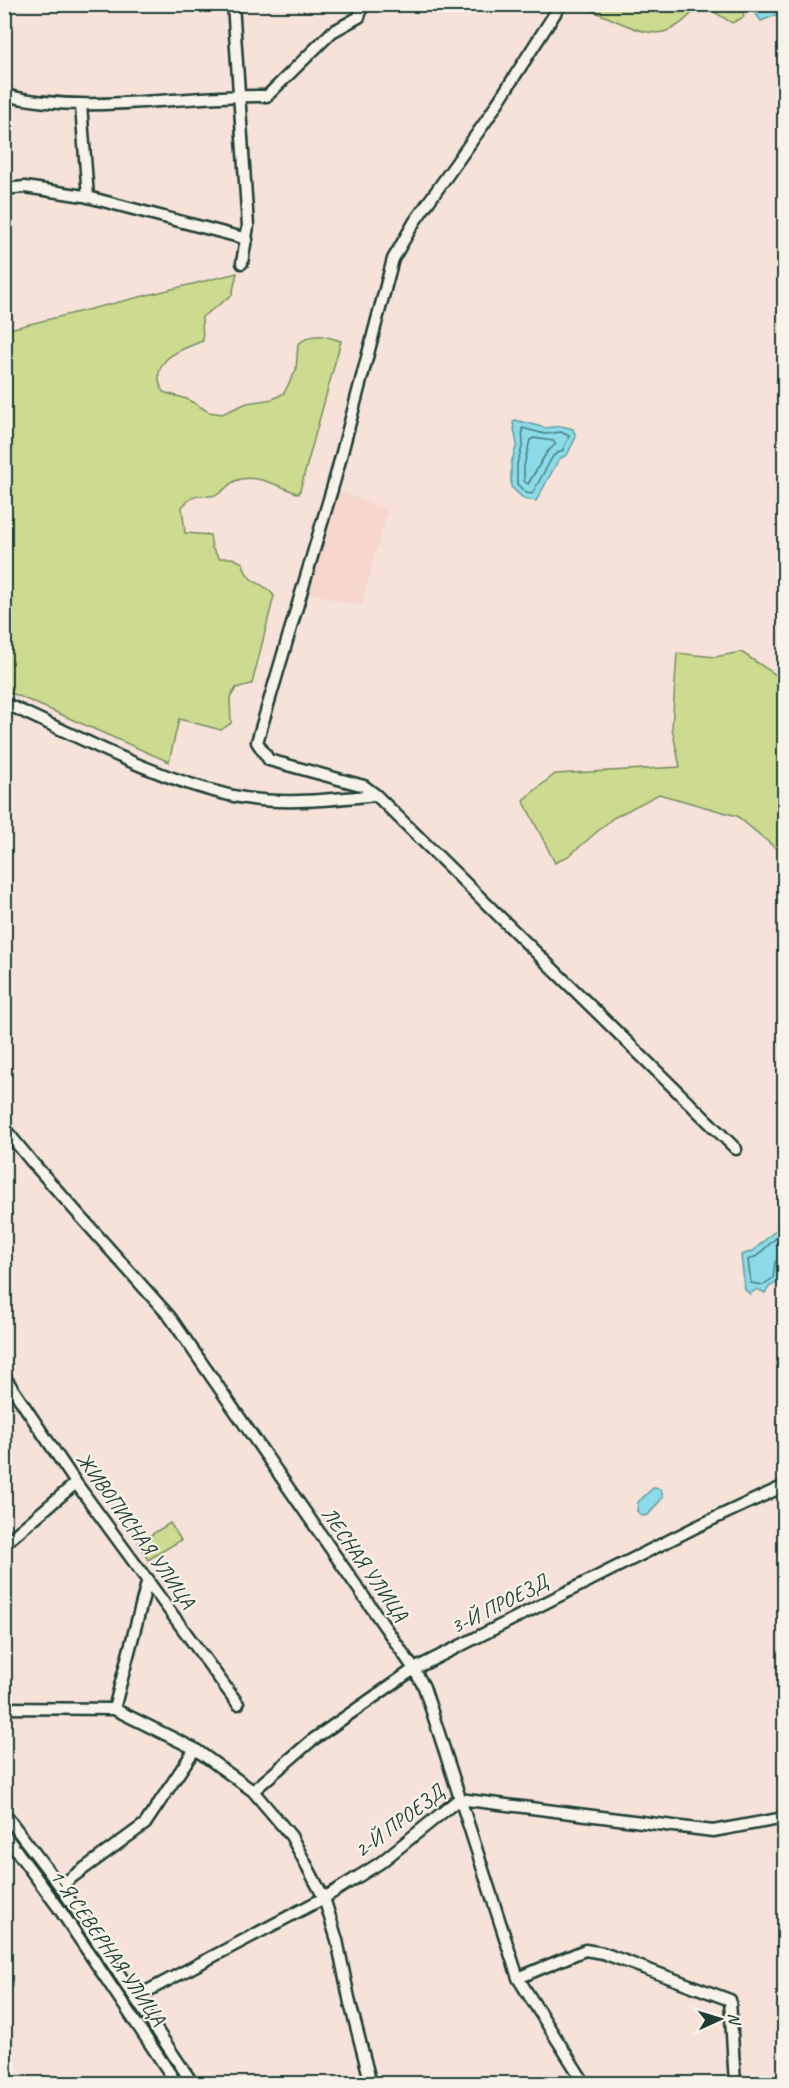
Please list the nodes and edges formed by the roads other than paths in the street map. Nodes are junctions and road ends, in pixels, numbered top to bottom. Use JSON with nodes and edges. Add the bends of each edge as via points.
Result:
{"nodes":[{"id":1,"x":233,"y":4,"type":"edge"},
{"id":2,"x":363,"y":4,"type":"edge"},
{"id":3,"x":561,"y":4,"type":"edge"},
{"id":4,"x":4,"y":95,"type":"edge"},
{"id":5,"x":238,"y":95,"type":"junction"},
{"id":6,"x":81,"y":105,"type":"junction"},
{"id":7,"x":4,"y":189,"type":"edge"},
{"id":8,"x":88,"y":197,"type":"junction"},
{"id":9,"x":247,"y":238,"type":"junction"},
{"id":10,"x":242,"y":262,"type":"dead end"},
{"id":11,"x":4,"y":703,"type":"edge"},
{"id":12,"x":376,"y":795,"type":"junction"},
{"id":13,"x":4,"y":1128,"type":"edge"},
{"id":14,"x":736,"y":1149,"type":"dead end"},
{"id":15,"x":4,"y":1376,"type":"edge"},
{"id":16,"x":76,"y":1483,"type":"junction"},
{"id":17,"x":784,"y":1486,"type":"edge"},
{"id":18,"x":4,"y":1544,"type":"edge"},
{"id":19,"x":148,"y":1579,"type":"junction"},
{"id":20,"x":414,"y":1669,"type":"junction"},
{"id":21,"x":238,"y":1704,"type":"dead end"},
{"id":22,"x":4,"y":1708,"type":"edge"},
{"id":23,"x":114,"y":1709,"type":"junction"},
{"id":24,"x":195,"y":1749,"type":"junction"},
{"id":25,"x":253,"y":1791,"type":"junction"},
{"id":26,"x":459,"y":1798,"type":"junction"},
{"id":27,"x":4,"y":1813,"type":"edge"},
{"id":28,"x":784,"y":1818,"type":"edge"},
{"id":29,"x":4,"y":1834,"type":"edge"},
{"id":30,"x":60,"y":1886,"type":"junction"},
{"id":31,"x":324,"y":1898,"type":"junction"},
{"id":32,"x":518,"y":1978,"type":"junction"},
{"id":33,"x":136,"y":1997,"type":"junction"},
{"id":34,"x":177,"y":2084,"type":"edge"},
{"id":35,"x":193,"y":2084,"type":"edge"},
{"id":36,"x":371,"y":2084,"type":"edge"},
{"id":37,"x":585,"y":2084,"type":"edge"},
{"id":38,"x":735,"y":2084,"type":"edge"}],
"edges":[{"from":1,"to":5,"type":"street"},
{"from":2,"to":5,"type":"street","via":[[359,17],[332,32],[267,96]]},
{"from":3,"to":12,"type":"street","via":[[393,259],[335,480],[257,742],[269,760],[364,786]]},
{"from":4,"to":6,"type":"street","via":[[39,104]]},
{"from":5,"to":6,"type":"street"},
{"from":5,"to":9,"type":"street"},
{"from":6,"to":8,"type":"street"},
{"from":7,"to":8,"type":"street","via":[[25,187]]},
{"from":8,"to":9,"type":"street"},
{"from":9,"to":10,"type":"street"},
{"from":11,"to":12,"type":"street","via":[[168,777],[231,795],[270,800]]},
{"from":12,"to":14,"type":"street"},
{"from":13,"to":20,"type":"street","name":"ЛЕСНАЯ УЛИЦА","via":[[170,1317]]},
{"from":15,"to":16,"type":"street","name":"ЖИВОПИСНАЯ УЛИЦА"},
{"from":16,"to":18,"type":"street"},
{"from":16,"to":19,"type":"street","name":"ЖИВОПИСНАЯ УЛИЦА"},
{"from":17,"to":20,"type":"street","name":"3-Й ПРОЕЗД"},
{"from":19,"to":21,"type":"street","name":"ЖИВОПИСНАЯ УЛИЦА"},
{"from":19,"to":23,"type":"street"},
{"from":20,"to":25,"type":"street","name":"3-Й ПРОЕЗД","via":[[311,1741]]},
{"from":20,"to":26,"type":"street","name":"ЛЕСНАЯ УЛИЦА","via":[[424,1687]]},
{"from":22,"to":23,"type":"street"},
{"from":23,"to":24,"type":"street"},
{"from":24,"to":25,"type":"street"},
{"from":24,"to":30,"type":"street","via":[[145,1824]]},
{"from":25,"to":31,"type":"street","via":[[291,1836]]},
{"from":26,"to":28,"type":"street","name":"2-Й ПРОЕЗД","via":[[713,1831]]},
{"from":26,"to":31,"type":"street","name":"2-Й ПРОЕЗД","via":[[380,1863]]},
{"from":26,"to":32,"type":"street","name":"ЛЕСНАЯ УЛИЦА"},
{"from":27,"to":30,"type":"street"},
{"from":29,"to":34,"type":"street","name":"1-Я СЕВЕРНАЯ УЛИЦА"},
{"from":30,"to":33,"type":"street"},
{"from":31,"to":33,"type":"street","name":"2-Й ПРОЕЗД"},
{"from":31,"to":36,"type":"street"},
{"from":32,"to":37,"type":"street","name":"ЛЕСНАЯ УЛИЦА"},
{"from":32,"to":38,"type":"street","via":[[585,1950],[603,1953],[730,2000]]},
{"from":33,"to":35,"type":"street"}]}
